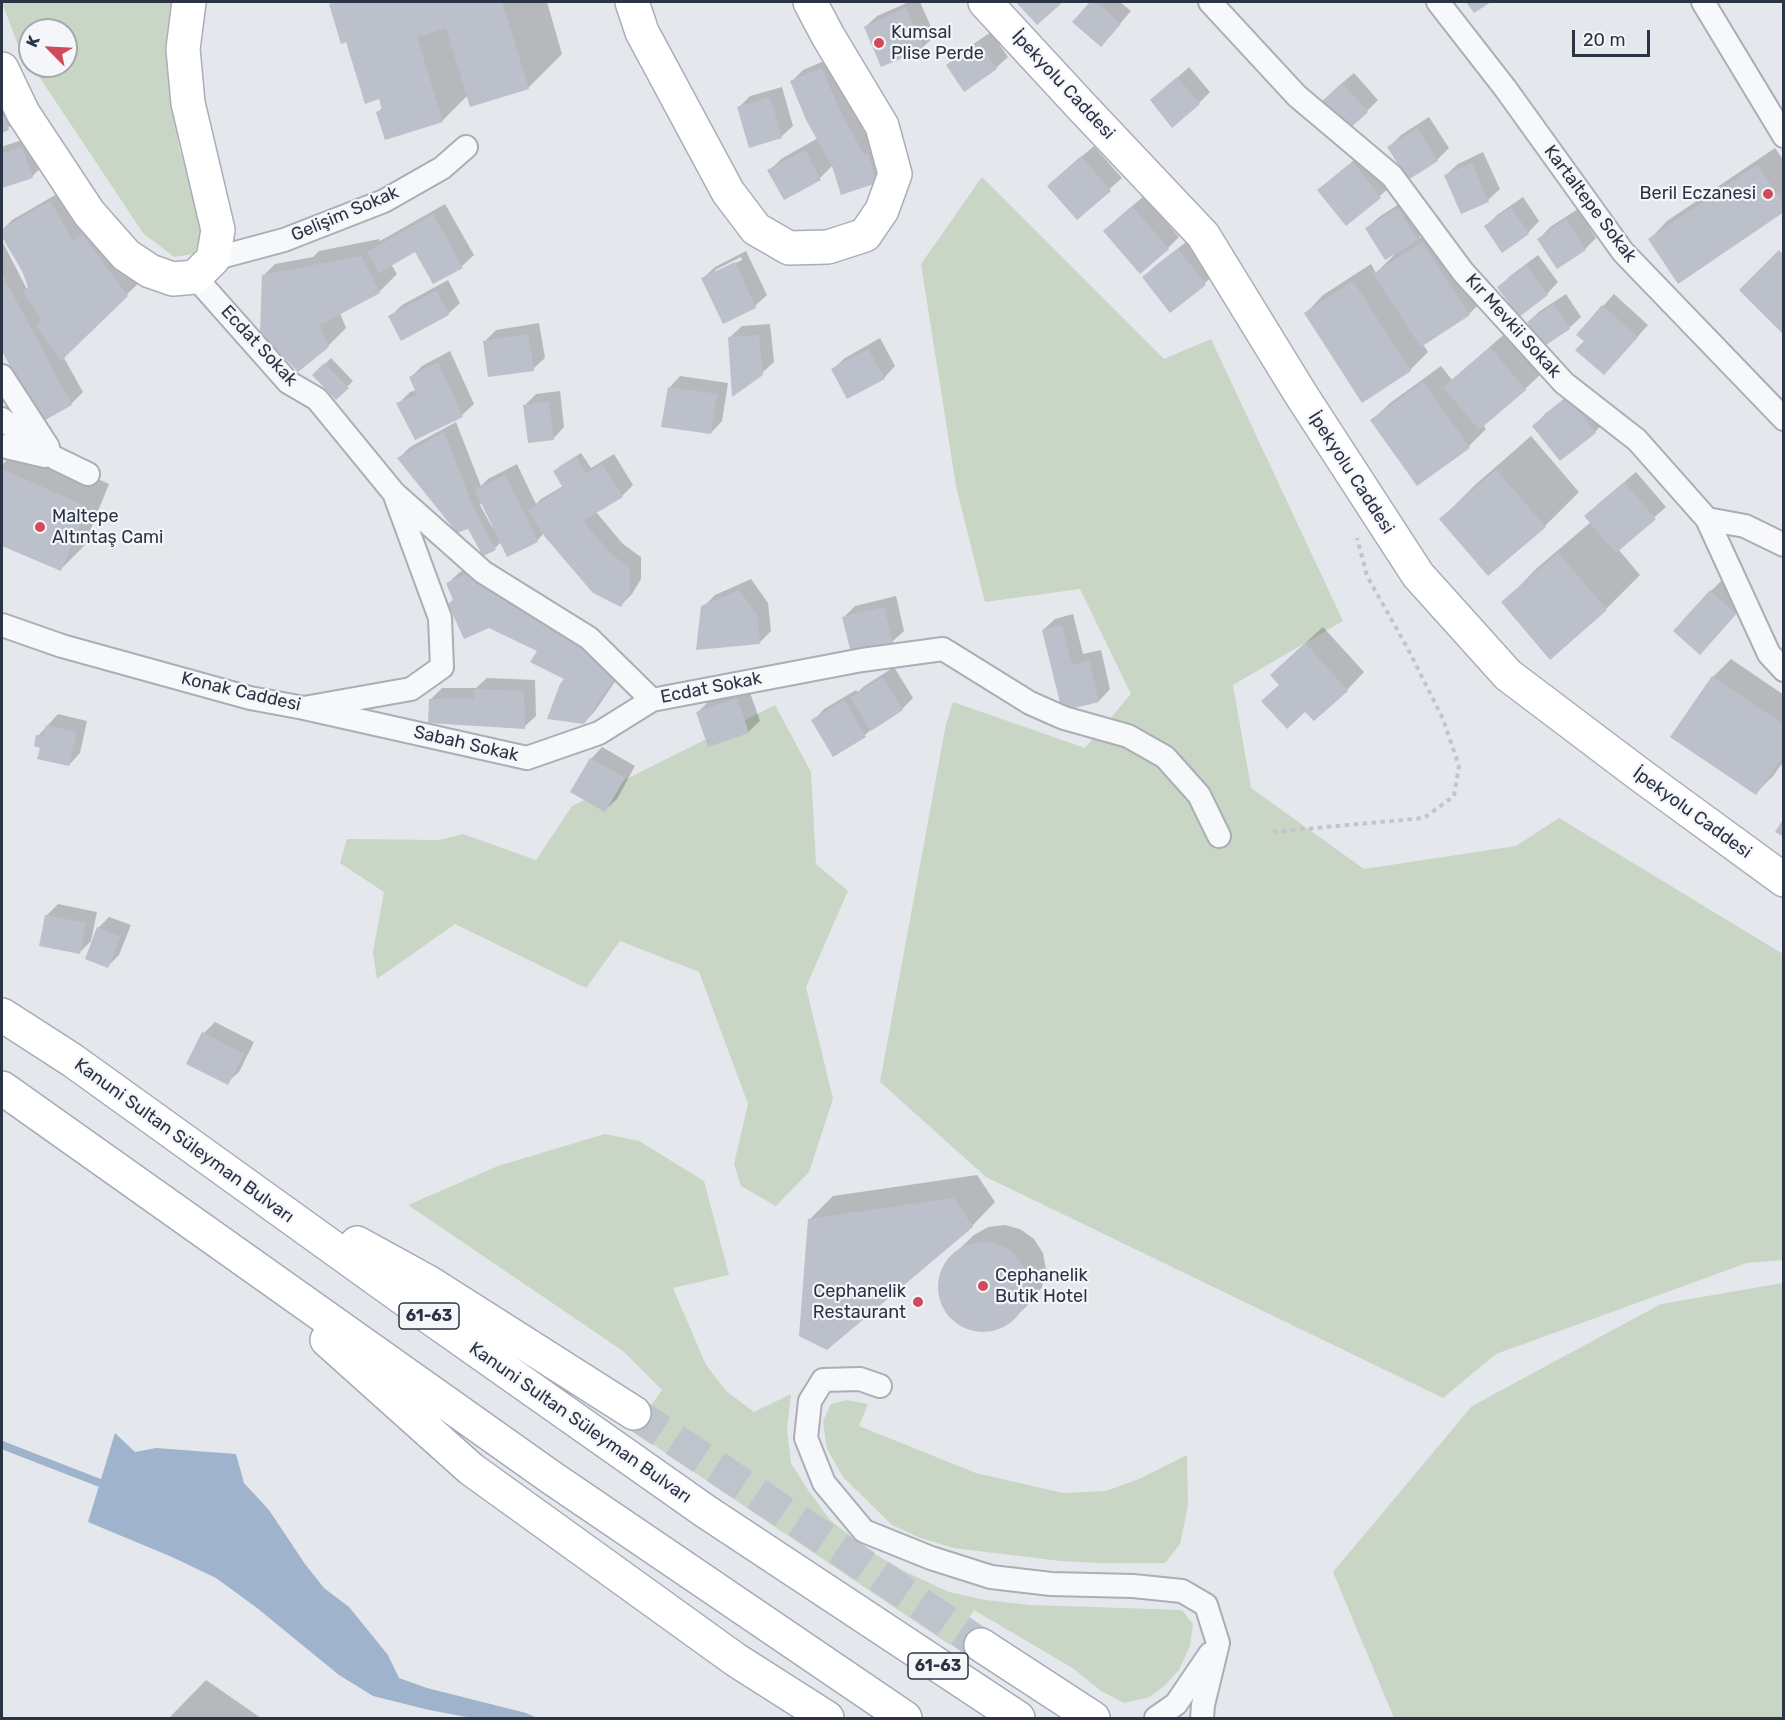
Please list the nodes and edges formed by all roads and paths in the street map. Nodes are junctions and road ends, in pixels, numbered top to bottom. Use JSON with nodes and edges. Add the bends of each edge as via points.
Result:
{"nodes":[{"id":1,"x":189,"y":2,"type":"edge"},
{"id":2,"x":632,"y":2,"type":"edge"},
{"id":3,"x":810,"y":2,"type":"edge"},
{"id":4,"x":986,"y":2,"type":"edge"},
{"id":5,"x":1210,"y":2,"type":"edge"},
{"id":6,"x":1438,"y":2,"type":"edge"},
{"id":7,"x":1703,"y":2,"type":"edge"},
{"id":8,"x":2,"y":69,"type":"edge"},
{"id":9,"x":1784,"y":136,"type":"edge"},
{"id":10,"x":466,"y":147,"type":"dead end"},
{"id":11,"x":204,"y":268,"type":"junction"},
{"id":12,"x":2,"y":375,"type":"edge"},
{"id":13,"x":2,"y":419,"type":"edge"},
{"id":14,"x":1784,"y":419,"type":"edge"},
{"id":15,"x":2,"y":446,"type":"edge"},
{"id":16,"x":55,"y":458,"type":"junction"},
{"id":17,"x":88,"y":474,"type":"dead end"},
{"id":18,"x":394,"y":493,"type":"junction"},
{"id":19,"x":1707,"y":519,"type":"junction"},
{"id":20,"x":1355,"y":531,"type":"dead end"},
{"id":21,"x":1784,"y":544,"type":"edge"},
{"id":22,"x":2,"y":625,"type":"edge"},
{"id":23,"x":1784,"y":670,"type":"edge"},
{"id":24,"x":652,"y":700,"type":"junction"},
{"id":25,"x":304,"y":708,"type":"junction"},
{"id":26,"x":1273,"y":832,"type":"dead end"},
{"id":27,"x":1219,"y":836,"type":"dead end"},
{"id":28,"x":1784,"y":880,"type":"edge"},
{"id":29,"x":2,"y":1015,"type":"edge"},
{"id":30,"x":2,"y":1088,"type":"edge"},
{"id":31,"x":233,"y":1176,"type":"junction"},
{"id":32,"x":229,"y":1249,"type":"junction"},
{"id":33,"x":880,"y":1386,"type":"dead end"},
{"id":34,"x":634,"y":1413,"type":"tunnel mouth"},
{"id":35,"x":1218,"y":1643,"type":"junction"},
{"id":36,"x":981,"y":1645,"type":"tunnel mouth"},
{"id":37,"x":827,"y":1719,"type":"edge"},
{"id":38,"x":905,"y":1719,"type":"edge"},
{"id":39,"x":1018,"y":1719,"type":"edge"},
{"id":40,"x":1093,"y":1719,"type":"edge"},
{"id":41,"x":1156,"y":1719,"type":"edge"},
{"id":42,"x":1202,"y":1719,"type":"edge"}],
"edges":[{"from":1,"to":11,"type":"main road","via":[[183,49],[188,103],[218,230]]},
{"from":2,"to":3,"type":"main road","via":[[642,32],[728,192],[756,229],[789,248],[828,247],[865,235],[882,210],[895,174],[882,126]]},
{"from":4,"to":28,"type":"main road","name":"İpekyolu Caddesi","via":[[1203,235],[1418,575],[1500,667]]},
{"from":5,"to":19,"type":"street","name":"Kır Mevkii Sokak","via":[[1297,96],[1392,176],[1463,272],[1564,383],[1637,440]]},
{"from":6,"to":14,"type":"street","name":"Kartaltepe Sokak","via":[[1623,252]]},
{"from":7,"to":9,"type":"street"},
{"from":8,"to":11,"type":"main road","via":[[22,113],[90,213],[126,255],[150,271],[173,279]]},
{"from":10,"to":11,"type":"street","name":"Gelişim Sokak","via":[[442,168],[384,201]]},
{"from":11,"to":18,"type":"street","name":"Ecdat Sokak","via":[[288,382],[317,399]]},
{"from":12,"to":16,"type":"street"},
{"from":13,"to":16,"type":"street"},
{"from":15,"to":16,"type":"street"},
{"from":16,"to":17,"type":"street"},
{"from":18,"to":24,"type":"street","name":"Ecdat Sokak","via":[[483,572],[589,638]]},
{"from":18,"to":25,"type":"street","name":"Konak Caddesi","via":[[440,618],[442,667],[411,689]]},
{"from":19,"to":21,"type":"street","via":[[1745,526]]},
{"from":19,"to":23,"type":"street","name":"Kır Mevkii Sokak","via":[[1769,654]]},
{"from":20,"to":26,"type":"path","via":[[1367,576],[1443,719],[1459,766],[1454,796],[1424,818]]},
{"from":22,"to":25,"type":"street","name":"Konak Caddesi","via":[[62,646],[250,698]]},
{"from":24,"to":25,"type":"street","name":"Sabah Sokak","via":[[599,733],[527,758]]},
{"from":24,"to":27,"type":"street","name":"Ecdat Sokak","via":[[862,660],[943,649],[1030,704],[1128,736],[1165,757],[1199,795]]},
{"from":29,"to":31,"type":"main road","name":"Kanuni Sultan Süleyman Bulvarı","number":"61-63","via":[[72,1060]]},
{"from":30,"to":32,"type":"main road"},
{"from":31,"to":34,"type":"main road","number":"61-63","via":[[428,1282]]},
{"from":31,"to":39,"type":"main road","name":"Kanuni Sultan Süleyman Bulvarı","number":"61-63","via":[[705,1511]]},
{"from":32,"to":37,"type":"main road","via":[[471,1469],[736,1660]]},
{"from":32,"to":38,"type":"main road","via":[[552,1478]]},
{"from":33,"to":35,"type":"street","via":[[860,1379],[823,1380],[810,1401],[806,1438],[824,1483],[864,1531],[991,1577],[1182,1591],[1206,1605]]},
{"from":35,"to":41,"type":"street","via":[[1176,1704]]},
{"from":35,"to":42,"type":"street"},
{"from":36,"to":40,"type":"main road","number":"61-63"}]}
